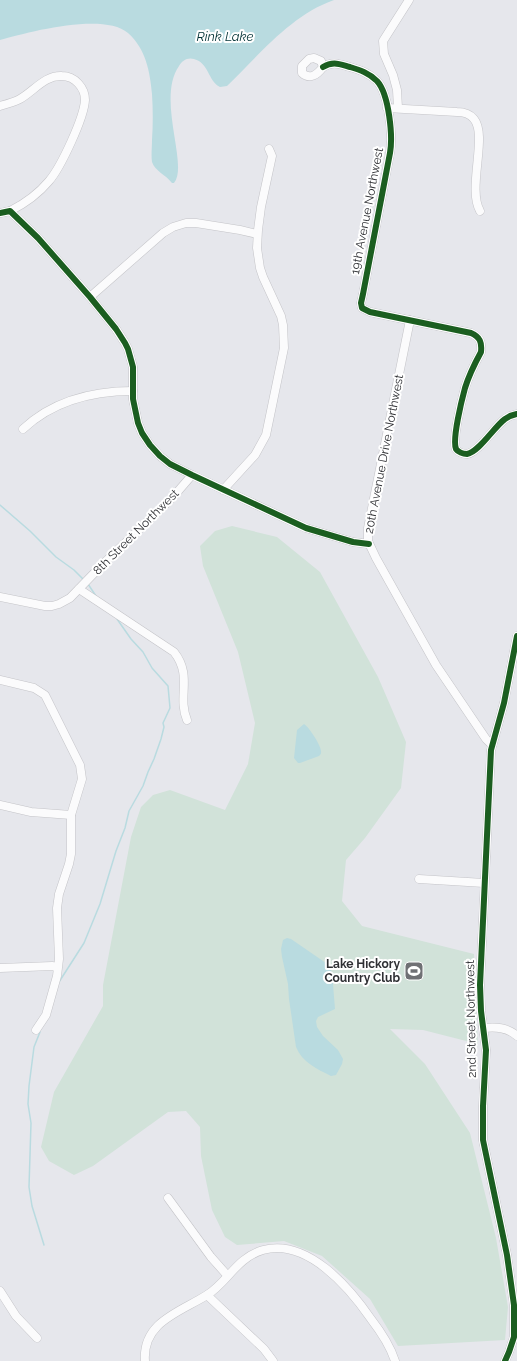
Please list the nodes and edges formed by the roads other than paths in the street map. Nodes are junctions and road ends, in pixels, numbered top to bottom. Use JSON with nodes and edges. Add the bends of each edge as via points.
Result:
{"nodes":[{"id":1,"x":409,"y":0,"type":"edge"},
{"id":2,"x":323,"y":67,"type":"dead end"},
{"id":3,"x":0,"y":106,"type":"edge"},
{"id":4,"x":387,"y":108,"type":"junction"},
{"id":5,"x":398,"y":108,"type":"junction"},
{"id":6,"x":270,"y":149,"type":"dead end"},
{"id":7,"x":10,"y":211,"type":"junction"},
{"id":8,"x":480,"y":211,"type":"dead end"},
{"id":9,"x":0,"y":213,"type":"edge"},
{"id":10,"x":258,"y":234,"type":"junction"},
{"id":11,"x":90,"y":297,"type":"junction"},
{"id":12,"x":410,"y":320,"type":"junction"},
{"id":13,"x":133,"y":391,"type":"junction"},
{"id":14,"x":517,"y":414,"type":"edge"},
{"id":15,"x":23,"y":429,"type":"dead end"},
{"id":16,"x":192,"y":475,"type":"junction"},
{"id":17,"x":223,"y":490,"type":"junction"},
{"id":18,"x":369,"y":544,"type":"junction"},
{"id":19,"x":79,"y":589,"type":"junction"},
{"id":20,"x":0,"y":597,"type":"edge"},
{"id":21,"x":517,"y":636,"type":"edge"},
{"id":22,"x":0,"y":680,"type":"edge"},
{"id":23,"x":187,"y":720,"type":"dead end"},
{"id":24,"x":492,"y":745,"type":"junction"},
{"id":25,"x":0,"y":805,"type":"edge"},
{"id":26,"x":71,"y":815,"type":"junction"},
{"id":27,"x":419,"y":879,"type":"dead end"},
{"id":28,"x":484,"y":884,"type":"junction"},
{"id":29,"x":57,"y":967,"type":"junction"},
{"id":30,"x":0,"y":968,"type":"edge"},
{"id":31,"x":483,"y":1028,"type":"junction"},
{"id":32,"x":36,"y":1030,"type":"dead end"},
{"id":33,"x":517,"y":1036,"type":"edge"},
{"id":34,"x":168,"y":1198,"type":"dead end"},
{"id":35,"x":227,"y":1275,"type":"junction"},
{"id":36,"x":0,"y":1291,"type":"edge"},
{"id":37,"x":207,"y":1295,"type":"junction"},
{"id":38,"x":37,"y":1338,"type":"dead end"},
{"id":39,"x":145,"y":1361,"type":"edge"},
{"id":40,"x":273,"y":1361,"type":"edge"},
{"id":41,"x":395,"y":1361,"type":"edge"},
{"id":42,"x":505,"y":1361,"type":"edge"}],
"edges":[{"from":1,"to":5,"type":"street","via":[[383,41],[384,54],[397,90]]},
{"from":2,"to":4,"type":"street","name":"19th Avenue Northwest","via":[[333,63],[371,75],[380,85]]},
{"from":3,"to":7,"type":"street","via":[[21,98],[55,76],[74,79],[82,88],[84,95],[83,110],[60,166],[45,186]]},
{"from":4,"to":5,"type":"street"},
{"from":4,"to":12,"type":"street","name":"19th Avenue Northwest","via":[[391,145],[361,303],[364,310]]},
{"from":5,"to":8,"type":"street","via":[[463,112],[474,118],[478,128],[476,198]]},
{"from":6,"to":10,"type":"street","via":[[272,156]]},
{"from":7,"to":9,"type":"street"},
{"from":7,"to":11,"type":"street","via":[[38,238]]},
{"from":10,"to":11,"type":"street","via":[[196,223],[177,225],[164,233]]},
{"from":10,"to":17,"type":"street","via":[[257,254],[260,268],[281,316],[284,348],[266,435],[255,455]]},
{"from":11,"to":13,"type":"street","via":[[116,329],[128,349],[133,367]]},
{"from":12,"to":14,"type":"street","via":[[471,332],[481,341],[481,352],[465,388],[460,411],[455,442],[459,452],[472,452],[505,419]]},
{"from":12,"to":18,"type":"street","name":"20th Avenue Drive Northwest","via":[[368,528]]},
{"from":13,"to":15,"type":"street","via":[[98,393],[69,400],[41,415]]},
{"from":13,"to":16,"type":"street","via":[[138,423],[150,446],[164,460]]},
{"from":16,"to":17,"type":"street"},
{"from":16,"to":19,"type":"street","name":"8th Street Northwest"},
{"from":17,"to":18,"type":"street","via":[[306,528]]},
{"from":18,"to":24,"type":"street","name":"20th Avenue Drive Northwest","via":[[436,665],[486,740]]},
{"from":19,"to":20,"type":"street","name":"8th Street Northwest","via":[[65,601],[52,606]]},
{"from":19,"to":23,"type":"street","via":[[174,652],[181,662],[185,679],[184,713]]},
{"from":21,"to":24,"type":"street","name":"2nd Street Northwest","via":[[504,703]]},
{"from":22,"to":26,"type":"street","via":[[34,688],[48,700],[82,772],[81,786]]},
{"from":24,"to":28,"type":"street","name":"2nd Street Northwest"},
{"from":25,"to":26,"type":"street","via":[[31,812]]},
{"from":26,"to":29,"type":"street","via":[[71,854],[57,908]]},
{"from":27,"to":28,"type":"street"},
{"from":28,"to":31,"type":"street","name":"2nd Street Northwest","via":[[480,985]]},
{"from":29,"to":30,"type":"street"},
{"from":29,"to":32,"type":"street","via":[[46,1016]]},
{"from":31,"to":33,"type":"street","via":[[504,1028]]},
{"from":31,"to":42,"type":"street","name":"2nd Street Northwest","via":[[486,1050],[482,1106],[483,1140],[507,1255],[515,1310],[514,1337]]},
{"from":34,"to":35,"type":"street"},
{"from":35,"to":37,"type":"street"},
{"from":35,"to":41,"type":"street","via":[[242,1260],[262,1250],[276,1248],[309,1257],[328,1270],[358,1300],[387,1342]]},
{"from":36,"to":38,"type":"street","via":[[16,1316]]},
{"from":37,"to":39,"type":"street","via":[[174,1313],[157,1326],[146,1344]]},
{"from":37,"to":40,"type":"street","via":[[264,1349]]}]}
